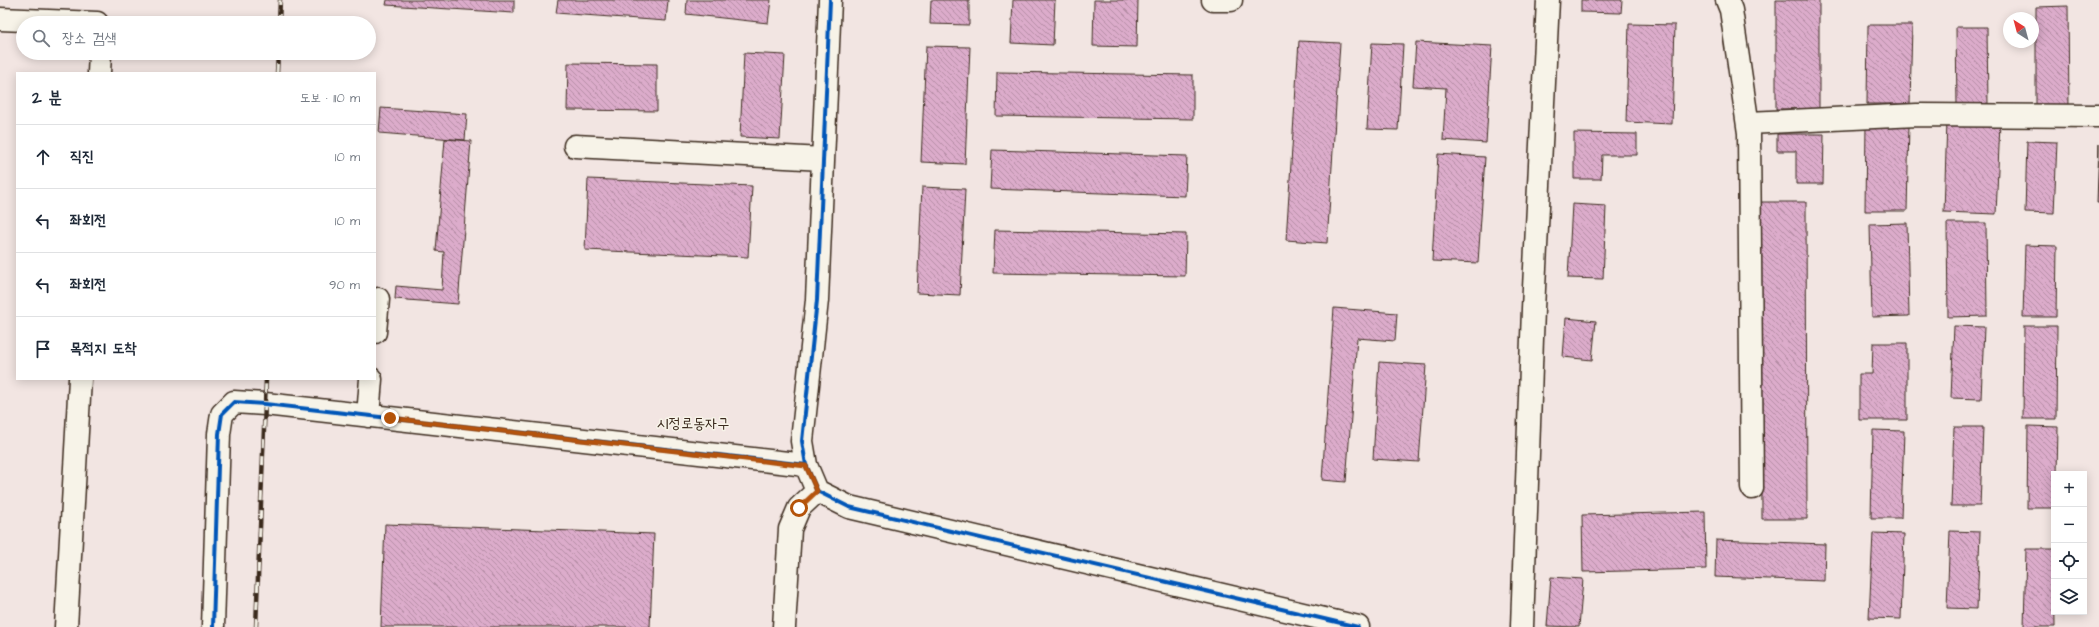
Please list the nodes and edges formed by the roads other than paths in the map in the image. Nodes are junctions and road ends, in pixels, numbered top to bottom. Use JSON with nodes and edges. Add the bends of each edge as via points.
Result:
{"nodes":[{"id":1,"x":830,"y":0,"type":"edge"},
{"id":2,"x":1213,"y":0,"type":"edge"},
{"id":3,"x":1231,"y":0,"type":"edge"},
{"id":4,"x":1548,"y":0,"type":"edge"},
{"id":5,"x":1727,"y":0,"type":"edge"},
{"id":6,"x":0,"y":19,"type":"edge"},
{"id":7,"x":16,"y":20,"type":"edge"},
{"id":8,"x":100,"y":60,"type":"edge"},
{"id":9,"x":99,"y":72,"type":"edge"},
{"id":10,"x":2099,"y":116,"type":"edge"},
{"id":11,"x":1748,"y":123,"type":"junction"},
{"id":12,"x":575,"y":146,"type":"dead end"},
{"id":13,"x":823,"y":159,"type":"junction"},
{"id":14,"x":378,"y":298,"type":"dead end"},
{"id":15,"x":376,"y":321,"type":"edge"},
{"id":16,"x":80,"y":380,"type":"edge"},
{"id":17,"x":371,"y":380,"type":"edge"},
{"id":18,"x":368,"y":416,"type":"junction"},
{"id":19,"x":806,"y":466,"type":"junction"},
{"id":20,"x":1752,"y":488,"type":"dead end"},
{"id":21,"x":817,"y":491,"type":"junction"},
{"id":22,"x":66,"y":627,"type":"edge"},
{"id":23,"x":213,"y":627,"type":"edge"},
{"id":24,"x":784,"y":627,"type":"edge"},
{"id":25,"x":1358,"y":627,"type":"edge"},
{"id":26,"x":1522,"y":627,"type":"edge"}],
"edges":[{"from":1,"to":13,"type":"street"},
{"from":2,"to":3,"type":"street"},
{"from":4,"to":26,"type":"street","via":[[1533,308]]},
{"from":5,"to":11,"type":"street","via":[[1731,10]]},
{"from":6,"to":7,"type":"street"},
{"from":8,"to":9,"type":"street"},
{"from":10,"to":11,"type":"street","via":[[1917,115]]},
{"from":11,"to":20,"type":"street"},
{"from":12,"to":13,"type":"street"},
{"from":13,"to":19,"type":"street","via":[[816,300],[802,441]]},
{"from":14,"to":15,"type":"street"},
{"from":16,"to":22,"type":"street"},
{"from":17,"to":18,"type":"street"},
{"from":18,"to":19,"type":"street"},
{"from":18,"to":23,"type":"street","via":[[234,402],[222,414],[219,434]]},
{"from":19,"to":21,"type":"street"},
{"from":21,"to":24,"type":"street","via":[[799,508],[790,529]]},
{"from":21,"to":25,"type":"street","via":[[849,507]]}]}
